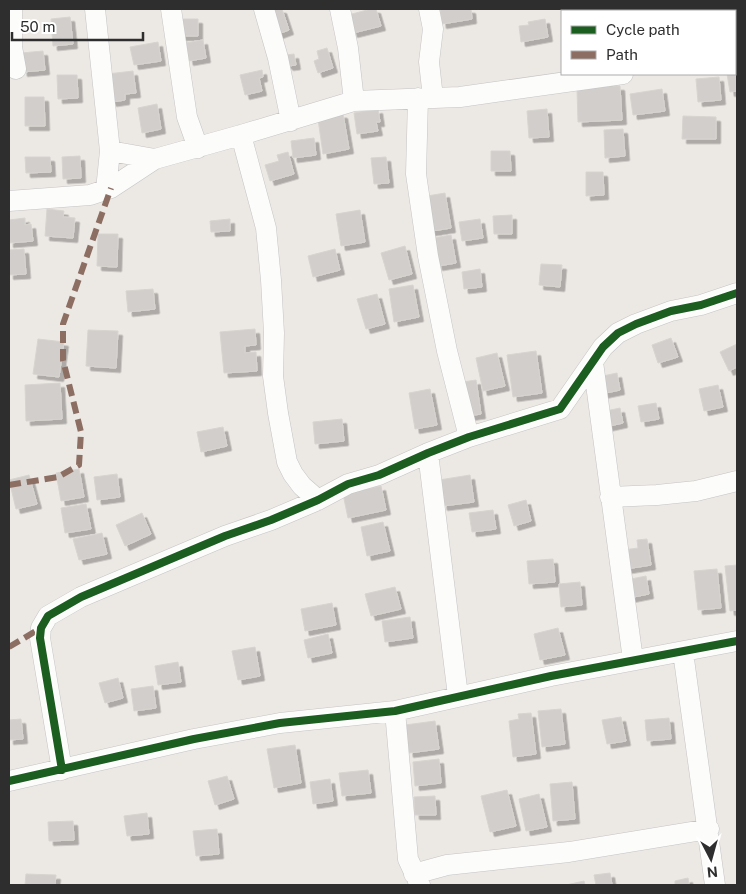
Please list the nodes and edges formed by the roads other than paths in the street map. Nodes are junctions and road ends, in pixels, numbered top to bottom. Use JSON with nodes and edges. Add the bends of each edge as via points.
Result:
{"nodes":[{"id":1,"x":12,"y":9,"type":"edge"},
{"id":2,"x":95,"y":9,"type":"edge"},
{"id":3,"x":171,"y":9,"type":"edge"},
{"id":4,"x":264,"y":9,"type":"edge"},
{"id":5,"x":340,"y":9,"type":"edge"},
{"id":6,"x":429,"y":9,"type":"edge"},
{"id":7,"x":16,"y":69,"type":"dead end"},
{"id":8,"x":616,"y":75,"type":"edge"},
{"id":9,"x":426,"y":98,"type":"junction"},
{"id":10,"x":354,"y":101,"type":"junction"},
{"id":11,"x":291,"y":121,"type":"junction"},
{"id":12,"x":241,"y":135,"type":"junction"},
{"id":13,"x":198,"y":148,"type":"junction"},
{"id":14,"x":110,"y":151,"type":"junction"},
{"id":15,"x":155,"y":159,"type":"junction"},
{"id":16,"x":106,"y":190,"type":"junction"},
{"id":17,"x":9,"y":201,"type":"edge"},
{"id":18,"x":737,"y":293,"type":"edge"},
{"id":19,"x":592,"y":362,"type":"junction"},
{"id":20,"x":469,"y":437,"type":"junction"},
{"id":21,"x":428,"y":452,"type":"junction"},
{"id":22,"x":737,"y":480,"type":"edge"},
{"id":23,"x":610,"y":497,"type":"junction"},
{"id":24,"x":318,"y":500,"type":"junction"},
{"id":25,"x":737,"y":641,"type":"edge"},
{"id":26,"x":684,"y":652,"type":"junction"},
{"id":27,"x":633,"y":660,"type":"junction"},
{"id":28,"x":458,"y":696,"type":"junction"},
{"id":29,"x":395,"y":711,"type":"junction"},
{"id":30,"x":62,"y":770,"type":"junction"},
{"id":31,"x":9,"y":781,"type":"edge"},
{"id":32,"x":709,"y":829,"type":"junction"},
{"id":33,"x":418,"y":882,"type":"edge"},
{"id":34,"x":715,"y":885,"type":"edge"}],
"edges":[{"from":1,"to":7,"type":"street","via":[[12,47]]},
{"from":2,"to":14,"type":"street"},
{"from":3,"to":13,"type":"street","via":[[187,117]]},
{"from":4,"to":11,"type":"street"},
{"from":5,"to":10,"type":"street"},
{"from":6,"to":9,"type":"street","via":[[433,29]]},
{"from":8,"to":9,"type":"street"},
{"from":9,"to":10,"type":"street"},
{"from":9,"to":20,"type":"street","via":[[416,174],[447,351]]},
{"from":10,"to":11,"type":"street"},
{"from":11,"to":12,"type":"street"},
{"from":12,"to":13,"type":"street"},
{"from":12,"to":24,"type":"street","via":[[266,228],[274,333],[273,376],[287,462],[302,486]]},
{"from":13,"to":15,"type":"street"},
{"from":14,"to":15,"type":"street"},
{"from":14,"to":16,"type":"street"},
{"from":15,"to":16,"type":"street"},
{"from":16,"to":17,"type":"street","via":[[90,195]]},
{"from":18,"to":19,"type":"street","via":[[636,324],[618,334]]},
{"from":19,"to":20,"type":"street","via":[[560,408]]},
{"from":19,"to":23,"type":"street"},
{"from":20,"to":21,"type":"street"},
{"from":21,"to":24,"type":"street","via":[[379,475],[348,484]]},
{"from":21,"to":28,"type":"street"},
{"from":22,"to":23,"type":"street","via":[[696,491]]},
{"from":23,"to":27,"type":"street"},
{"from":24,"to":30,"type":"street","via":[[81,597],[48,616],[40,638]]},
{"from":25,"to":26,"type":"street"},
{"from":26,"to":27,"type":"street"},
{"from":26,"to":32,"type":"street"},
{"from":27,"to":28,"type":"street"},
{"from":28,"to":29,"type":"street"},
{"from":29,"to":30,"type":"street","via":[[280,723]]},
{"from":29,"to":33,"type":"street","via":[[408,859]]},
{"from":30,"to":31,"type":"street"},
{"from":32,"to":33,"type":"street","via":[[569,852],[447,865]]},
{"from":32,"to":34,"type":"street"}]}
